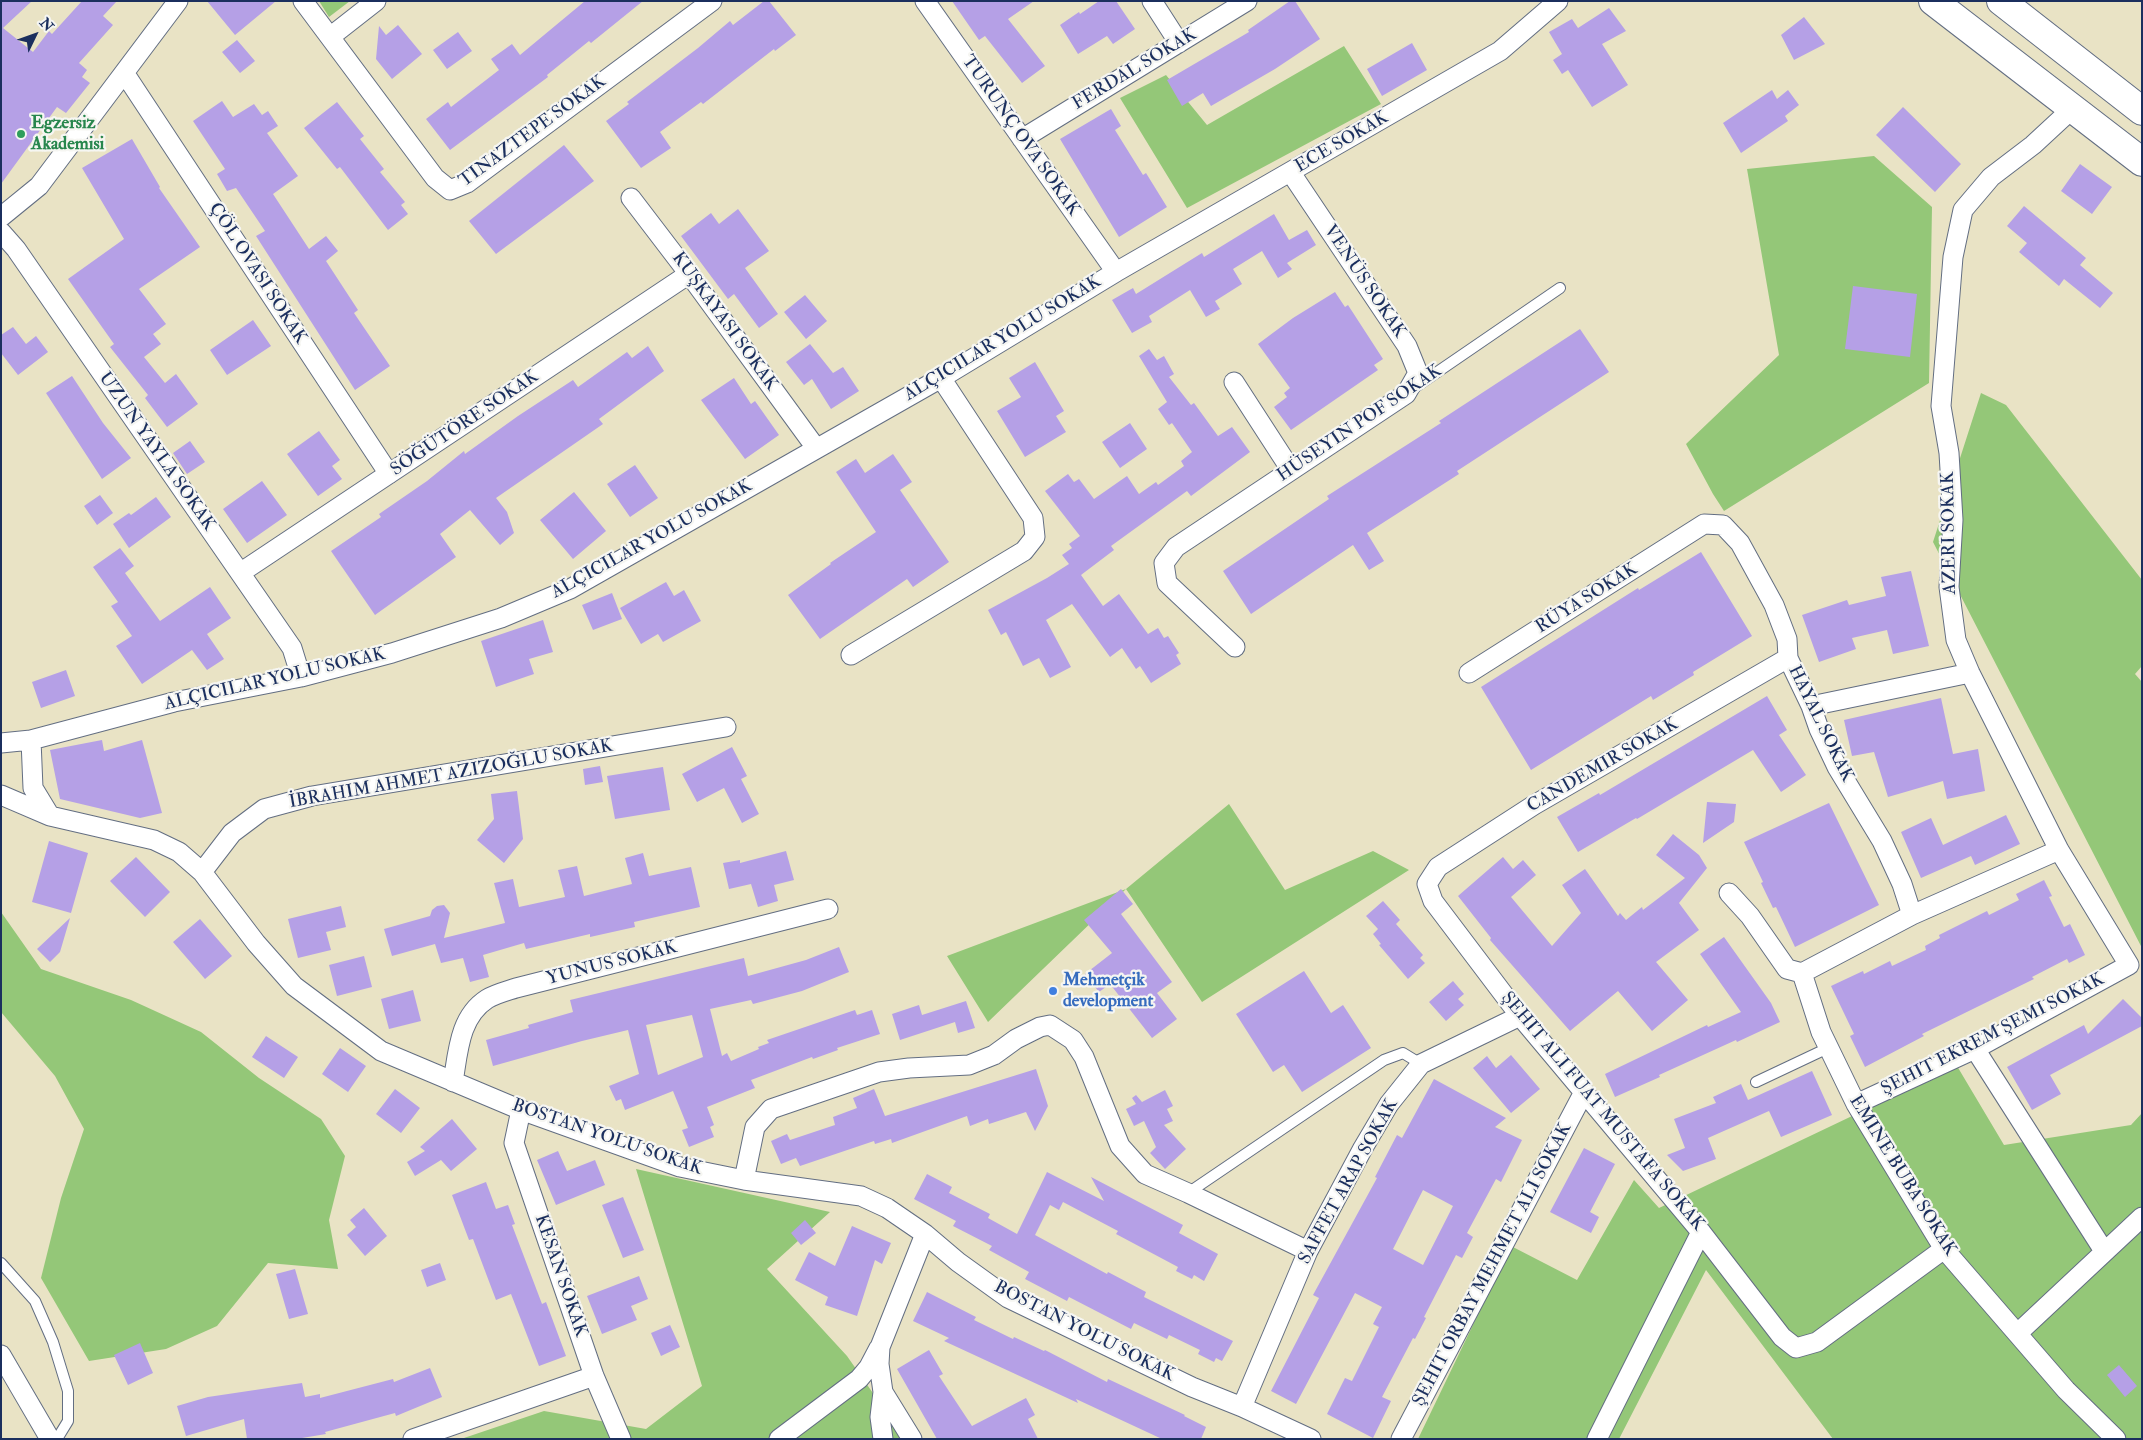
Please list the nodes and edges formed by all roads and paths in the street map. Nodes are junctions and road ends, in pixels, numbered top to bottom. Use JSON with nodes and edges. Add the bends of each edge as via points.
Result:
{"nodes":[{"id":1,"x":178,"y":1,"type":"edge"},
{"id":2,"x":303,"y":1,"type":"edge"},
{"id":3,"x":376,"y":1,"type":"edge"},
{"id":4,"x":712,"y":1,"type":"edge"},
{"id":5,"x":925,"y":1,"type":"edge"},
{"id":6,"x":1152,"y":1,"type":"edge"},
{"id":7,"x":1247,"y":1,"type":"edge"},
{"id":8,"x":1558,"y":1,"type":"edge"},
{"id":9,"x":1933,"y":1,"type":"edge"},
{"id":10,"x":2001,"y":1,"type":"edge"},
{"id":11,"x":330,"y":37,"type":"junction"},
{"id":12,"x":1179,"y":43,"type":"junction"},
{"id":13,"x":125,"y":74,"type":"junction"},
{"id":14,"x":2073,"y":108,"type":"junction"},
{"id":15,"x":2142,"y":111,"type":"edge"},
{"id":16,"x":1022,"y":139,"type":"junction"},
{"id":17,"x":2142,"y":162,"type":"edge"},
{"id":18,"x":1290,"y":173,"type":"junction"},
{"id":19,"x":631,"y":198,"type":"dead end"},
{"id":20,"x":1,"y":217,"type":"edge"},
{"id":21,"x":1,"y":232,"type":"edge"},
{"id":22,"x":1116,"y":272,"type":"junction"},
{"id":23,"x":689,"y":274,"type":"junction"},
{"id":24,"x":1560,"y":288,"type":"dead end"},
{"id":25,"x":941,"y":378,"type":"junction"},
{"id":26,"x":1234,"y":382,"type":"dead end"},
{"id":27,"x":1406,"y":394,"type":"junction"},
{"id":28,"x":816,"y":448,"type":"junction"},
{"id":29,"x":1291,"y":470,"type":"junction"},
{"id":30,"x":388,"y":474,"type":"junction"},
{"id":31,"x":1704,"y":524,"type":"joint"},
{"id":32,"x":240,"y":573,"type":"junction"},
{"id":33,"x":1235,"y":647,"type":"dead end"},
{"id":34,"x":851,"y":655,"type":"dead end"},
{"id":35,"x":1788,"y":658,"type":"junction"},
{"id":36,"x":1470,"y":673,"type":"dead end"},
{"id":37,"x":1970,"y":673,"type":"junction"},
{"id":38,"x":301,"y":677,"type":"junction"},
{"id":39,"x":1811,"y":706,"type":"junction"},
{"id":40,"x":726,"y":727,"type":"dead end"},
{"id":41,"x":31,"y":740,"type":"junction"},
{"id":42,"x":1,"y":742,"type":"edge"},
{"id":43,"x":1,"y":795,"type":"edge"},
{"id":44,"x":50,"y":816,"type":"junction"},
{"id":45,"x":2059,"y":850,"type":"junction"},
{"id":46,"x":202,"y":872,"type":"junction"},
{"id":47,"x":1427,"y":884,"type":"joint"},
{"id":48,"x":1729,"y":892,"type":"dead end"},
{"id":49,"x":828,"y":909,"type":"dead end"},
{"id":50,"x":1912,"y":915,"type":"junction"},
{"id":51,"x":2129,"y":965,"type":"joint"},
{"id":52,"x":1802,"y":973,"type":"junction"},
{"id":53,"x":1520,"y":1016,"type":"junction"},
{"id":54,"x":1828,"y":1048,"type":"junction"},
{"id":55,"x":1975,"y":1049,"type":"junction"},
{"id":56,"x":1421,"y":1064,"type":"junction"},
{"id":57,"x":453,"y":1082,"type":"junction"},
{"id":58,"x":1756,"y":1082,"type":"dead end"},
{"id":59,"x":1584,"y":1092,"type":"junction"},
{"id":60,"x":1856,"y":1104,"type":"junction"},
{"id":61,"x":521,"y":1110,"type":"junction"},
{"id":62,"x":744,"y":1180,"type":"junction"},
{"id":63,"x":1188,"y":1193,"type":"junction"},
{"id":64,"x":2142,"y":1217,"type":"edge"},
{"id":65,"x":1701,"y":1232,"type":"junction"},
{"id":66,"x":925,"y":1234,"type":"junction"},
{"id":67,"x":1944,"y":1249,"type":"junction"},
{"id":68,"x":1308,"y":1251,"type":"junction"},
{"id":69,"x":2104,"y":1251,"type":"junction"},
{"id":70,"x":1,"y":1263,"type":"edge"},
{"id":71,"x":2018,"y":1333,"type":"junction"},
{"id":72,"x":880,"y":1347,"type":"junction"},
{"id":73,"x":1,"y":1355,"type":"edge"},
{"id":74,"x":594,"y":1376,"type":"junction"},
{"id":75,"x":883,"y":1392,"type":"junction"},
{"id":76,"x":1242,"y":1407,"type":"junction"},
{"id":77,"x":50,"y":1439,"type":"edge"},
{"id":78,"x":58,"y":1439,"type":"edge"},
{"id":79,"x":413,"y":1439,"type":"edge"},
{"id":80,"x":621,"y":1439,"type":"edge"},
{"id":81,"x":779,"y":1439,"type":"edge"},
{"id":82,"x":884,"y":1439,"type":"edge"},
{"id":83,"x":912,"y":1439,"type":"edge"},
{"id":84,"x":1311,"y":1439,"type":"edge"},
{"id":85,"x":1401,"y":1439,"type":"edge"},
{"id":86,"x":1597,"y":1439,"type":"edge"},
{"id":87,"x":2116,"y":1439,"type":"edge"}],
"edges":[{"from":1,"to":13,"type":"street"},
{"from":2,"to":11,"type":"street"},
{"from":3,"to":11,"type":"street"},
{"from":4,"to":11,"type":"street","via":[[467,183],[450,190],[435,178]]},
{"from":5,"to":16,"type":"street","name":"TURUNÇ OVA SOKAK"},
{"from":6,"to":12,"type":"street"},
{"from":7,"to":12,"type":"street","name":"FERDAL SOKAK"},
{"from":8,"to":18,"type":"street","name":"ECE SOKAK","via":[[1500,51]]},
{"from":9,"to":14,"type":"highway"},
{"from":10,"to":15,"type":"highway"},
{"from":12,"to":16,"type":"street","name":"FERDAL SOKAK"},
{"from":13,"to":20,"type":"street","via":[[39,186]]},
{"from":13,"to":30,"type":"street"},
{"from":14,"to":17,"type":"highway"},
{"from":14,"to":37,"type":"street","name":"AZERI SOKAK","via":[[2033,145],[1991,177],[1963,210],[1953,257],[1941,406],[1949,453],[1953,520],[1949,587],[1956,640]]},
{"from":16,"to":22,"type":"street","name":"TURUNÇ OVA SOKAK"},
{"from":18,"to":22,"type":"street","name":"ECE SOKAK"},
{"from":18,"to":27,"type":"street","name":"VENÜS SOKAK","via":[[1407,346],[1418,373]]},
{"from":19,"to":23,"type":"street"},
{"from":21,"to":32,"type":"street","name":"UZUN YAYLA SOKAK","via":[[22,257]]},
{"from":22,"to":25,"type":"street","name":"ECE SOKAK"},
{"from":23,"to":28,"type":"street"},
{"from":23,"to":30,"type":"street","name":"SÖĞÜTÖRE SOKAK"},
{"from":24,"to":27,"type":"lane","name":"HÜSEYIN POF SOKAK"},
{"from":25,"to":28,"type":"street","name":"ECE SOKAK"},
{"from":25,"to":34,"type":"street","via":[[1034,518],[1035,537],[1024,551]]},
{"from":26,"to":29,"type":"street"},
{"from":27,"to":29,"type":"street","name":"HÜSEYIN POF SOKAK"},
{"from":28,"to":38,"type":"street","name":"ECE SOKAK","via":[[570,589],[492,621],[392,653]]},
{"from":29,"to":33,"type":"street","name":"HÜSEYIN POF SOKAK","via":[[1176,546],[1164,564],[1167,583]]},
{"from":30,"to":32,"type":"street","name":"SÖĞÜTÖRE SOKAK"},
{"from":31,"to":35,"type":"street","name":"HAYAL SOKAK","via":[[1723,525],[1740,543],[1774,605],[1787,639]]},
{"from":31,"to":36,"type":"street","name":"RÜYA SOKAK"},
{"from":32,"to":38,"type":"street","name":"UZUN YAYLA SOKAK","via":[[292,648]]},
{"from":35,"to":39,"type":"street","name":"HAYAL SOKAK"},
{"from":35,"to":47,"type":"street","name":"CANDEMIR SOKAK","via":[[1534,805],[1438,866]]},
{"from":37,"to":39,"type":"street"},
{"from":37,"to":45,"type":"street","name":"AZERI SOKAK"},
{"from":38,"to":41,"type":"street","name":"ECE SOKAK","via":[[174,702]]},
{"from":39,"to":50,"type":"street","name":"HAYAL SOKAK","via":[[1837,767],[1882,841]]},
{"from":40,"to":46,"type":"street","name":"İBRAHIM AHMET AZIZOĞLU SOKAK","via":[[312,796],[264,809],[232,833]]},
{"from":41,"to":42,"type":"street","name":"ECE SOKAK"},
{"from":41,"to":44,"type":"street","via":[[33,788]]},
{"from":43,"to":44,"type":"street","name":"BOSTAN YOLU SOKAK"},
{"from":44,"to":46,"type":"street","name":"BOSTAN YOLU SOKAK","via":[[154,840],[179,852]]},
{"from":45,"to":50,"type":"street"},
{"from":45,"to":51,"type":"street","name":"AZERI SOKAK"},
{"from":46,"to":57,"type":"street","name":"BOSTAN YOLU SOKAK","via":[[256,943],[294,986],[381,1051]]},
{"from":47,"to":53,"type":"street","name":"ŞEHIT ALI FUAT MUSTAFA SOKAK","via":[[1433,901]]},
{"from":48,"to":52,"type":"street","via":[[1787,969]]},
{"from":49,"to":57,"type":"street","name":"YUNUS SOKAK","via":[[516,988],[488,998],[471,1013],[461,1034]]},
{"from":50,"to":52,"type":"street"},
{"from":51,"to":55,"type":"street","name":"ŞEHIT EKREM ŞEMI SOKAK"},
{"from":52,"to":54,"type":"street","name":"EMINE BUBA SOKAK","via":[[1808,998]]},
{"from":53,"to":56,"type":"street","name":"SAFFET ARAP SOKAK"},
{"from":53,"to":59,"type":"street","name":"ŞEHIT ALI FUAT MUSTAFA SOKAK"},
{"from":54,"to":58,"type":"lane"},
{"from":54,"to":60,"type":"street","name":"EMINE BUBA SOKAK"},
{"from":55,"to":60,"type":"street","name":"ŞEHIT EKREM ŞEMI SOKAK"},
{"from":55,"to":69,"type":"street"},
{"from":56,"to":63,"type":"lane","via":[[1403,1053],[1384,1060]]},
{"from":56,"to":68,"type":"street","name":"SAFFET ARAP SOKAK","via":[[1389,1104]]},
{"from":57,"to":61,"type":"street","name":"BOSTAN YOLU SOKAK"},
{"from":59,"to":65,"type":"street","name":"ŞEHIT ALI FUAT MUSTAFA SOKAK"},
{"from":59,"to":85,"type":"street","name":"ŞEHIT ORBAY MEHMET ALI SOKAK"},
{"from":60,"to":67,"type":"street","name":"EMINE BUBA SOKAK"},
{"from":61,"to":62,"type":"street","name":"BOSTAN YOLU SOKAK","via":[[680,1167]]},
{"from":61,"to":74,"type":"street","name":"KESAN SOKAK","via":[[514,1143]]},
{"from":62,"to":63,"type":"street","via":[[755,1127],[771,1109],[879,1072],[969,1065],[994,1055],[1040,1027],[1050,1025],[1073,1040],[1084,1057],[1120,1146],[1145,1174]]},
{"from":62,"to":66,"type":"street","name":"BOSTAN YOLU SOKAK","via":[[861,1196],[887,1208]]},
{"from":63,"to":68,"type":"street"},
{"from":64,"to":69,"type":"street"},
{"from":65,"to":67,"type":"street","name":"ŞEHIT ALI FUAT MUSTAFA SOKAK","via":[[1782,1337],[1796,1348],[1816,1342]]},
{"from":65,"to":86,"type":"street"},
{"from":66,"to":72,"type":"street"},
{"from":66,"to":76,"type":"street","name":"BOSTAN YOLU SOKAK","via":[[1008,1298],[1192,1387]]},
{"from":67,"to":71,"type":"street","name":"EMINE BUBA SOKAK"},
{"from":68,"to":76,"type":"street","name":"SAFFET ARAP SOKAK"},
{"from":69,"to":71,"type":"street"},
{"from":70,"to":78,"type":"lane","via":[[35,1301],[53,1342],[68,1391],[68,1421]]},
{"from":71,"to":87,"type":"street","name":"EMINE BUBA SOKAK","via":[[2066,1390]]},
{"from":72,"to":75,"type":"street"},
{"from":72,"to":81,"type":"street","via":[[859,1378]]},
{"from":73,"to":77,"type":"street"},
{"from":74,"to":79,"type":"street"},
{"from":74,"to":80,"type":"street","name":"KESAN SOKAK"},
{"from":75,"to":82,"type":"street","via":[[880,1417]]},
{"from":75,"to":83,"type":"street"},
{"from":76,"to":84,"type":"street","name":"BOSTAN YOLU SOKAK"}]}
